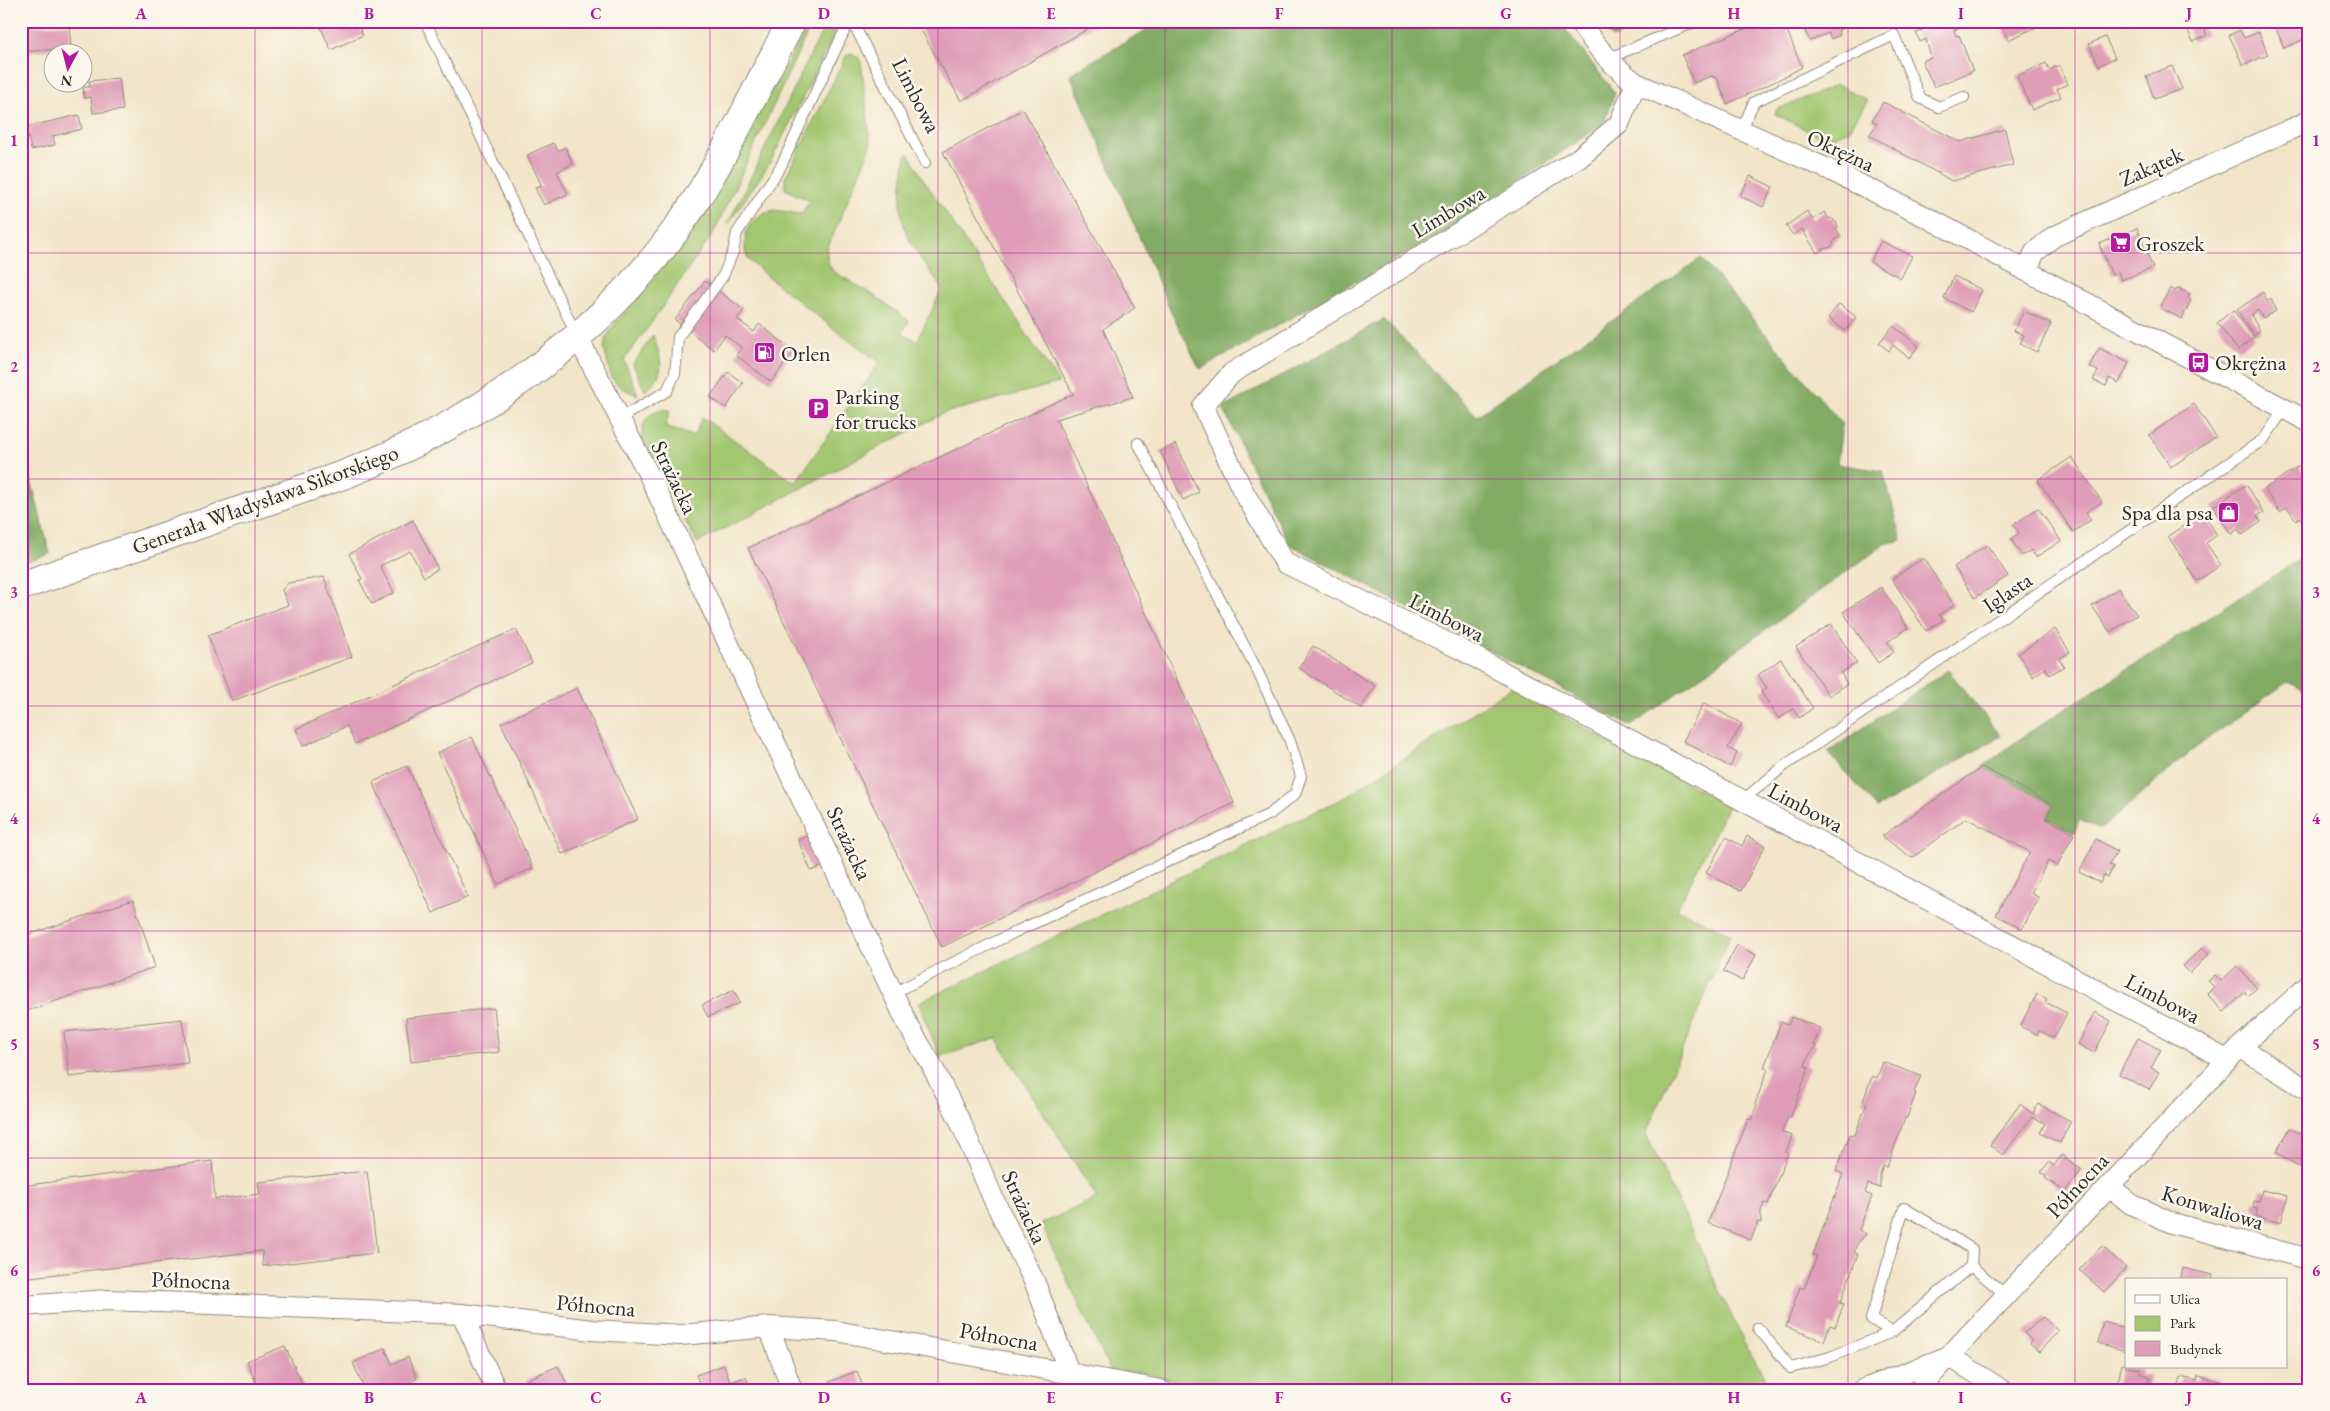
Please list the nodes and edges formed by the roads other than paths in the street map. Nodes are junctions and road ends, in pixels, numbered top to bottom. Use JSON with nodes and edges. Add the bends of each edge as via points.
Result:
{"nodes":[{"id":1,"x":425,"y":21,"type":"edge"},
{"id":2,"x":792,"y":21,"type":"edge"},
{"id":3,"x":851,"y":21,"type":"edge"},
{"id":4,"x":1579,"y":21,"type":"edge"},
{"id":5,"x":1697,"y":21,"type":"edge"},
{"id":6,"x":1607,"y":59,"type":"junction"},
{"id":7,"x":1636,"y":83,"type":"junction"},
{"id":8,"x":1964,"y":97,"type":"dead end"},
{"id":9,"x":2309,"y":121,"type":"edge"},
{"id":10,"x":1741,"y":131,"type":"junction"},
{"id":11,"x":925,"y":163,"type":"dead end"},
{"id":12,"x":2026,"y":271,"type":"junction"},
{"id":13,"x":577,"y":336,"type":"junction"},
{"id":14,"x":2285,"y":408,"type":"junction"},
{"id":15,"x":620,"y":418,"type":"junction"},
{"id":16,"x":2309,"y":422,"type":"edge"},
{"id":17,"x":1138,"y":443,"type":"dead end"},
{"id":18,"x":21,"y":586,"type":"edge"},
{"id":19,"x":1743,"y":800,"type":"junction"},
{"id":20,"x":2309,"y":985,"type":"edge"},
{"id":21,"x":893,"y":993,"type":"junction"},
{"id":22,"x":2233,"y":1054,"type":"junction"},
{"id":23,"x":2309,"y":1091,"type":"edge"},
{"id":24,"x":2109,"y":1186,"type":"junction"},
{"id":25,"x":2309,"y":1259,"type":"edge"},
{"id":26,"x":1971,"y":1266,"type":"junction"},
{"id":27,"x":2006,"y":1295,"type":"junction"},
{"id":28,"x":21,"y":1306,"type":"edge"},
{"id":29,"x":462,"y":1314,"type":"junction"},
{"id":30,"x":769,"y":1327,"type":"junction"},
{"id":31,"x":1758,"y":1328,"type":"dead end"},
{"id":32,"x":1892,"y":1332,"type":"junction"},
{"id":33,"x":1949,"y":1356,"type":"junction"},
{"id":34,"x":1074,"y":1382,"type":"edge"},
{"id":35,"x":496,"y":1390,"type":"edge"},
{"id":36,"x":792,"y":1390,"type":"edge"},
{"id":37,"x":1161,"y":1390,"type":"edge"},
{"id":38,"x":1862,"y":1390,"type":"edge"},
{"id":39,"x":1920,"y":1390,"type":"edge"},
{"id":40,"x":2002,"y":1390,"type":"edge"}],
"edges":[{"from":1,"to":13,"type":"lane"},
{"from":2,"to":13,"type":"main road","name":"Generała Władysława Sikorskiego","via":[[739,125],[688,211],[653,260]]},
{"from":3,"to":11,"type":"lane","name":"Limbowa"},
{"from":3,"to":15,"type":"lane","via":[[781,166],[736,233],[733,252],[723,276],[678,337],[675,374],[667,391]]},
{"from":4,"to":6,"type":"street","name":"Okrężna"},
{"from":5,"to":6,"type":"lane"},
{"from":6,"to":7,"type":"street","name":"Okrężna"},
{"from":7,"to":10,"type":"street","name":"Okrężna"},
{"from":7,"to":19,"type":"street","name":"Limbowa","via":[[1619,124],[1579,158],[1232,374],[1202,406],[1242,489],[1285,564],[1460,649]]},
{"from":8,"to":10,"type":"lane","via":[[1938,107],[1920,98],[1894,35],[1754,102]]},
{"from":9,"to":12,"type":"street","name":"Zakątek","via":[[2053,237],[2036,252]]},
{"from":10,"to":12,"type":"street","name":"Okrężna","via":[[1928,218]]},
{"from":12,"to":14,"type":"street","name":"Okrężna"},
{"from":13,"to":15,"type":"street","name":"Strażacka"},
{"from":13,"to":18,"type":"main road","name":"Generała Władysława Sikorskiego","via":[[510,388],[470,414],[386,458]]},
{"from":14,"to":16,"type":"street","name":"Okrężna"},
{"from":14,"to":19,"type":"lane","name":"Iglasta","via":[[2264,439],[1784,766]]},
{"from":15,"to":21,"type":"street","name":"Strażacka"},
{"from":17,"to":21,"type":"lane","via":[[1257,670],[1290,741],[1302,776],[1295,794],[1270,814],[1015,932]]},
{"from":19,"to":22,"type":"street","name":"Limbowa"},
{"from":20,"to":22,"type":"street","name":"Północna"},
{"from":21,"to":34,"type":"street","name":"Strażacka","via":[[960,1121],[1035,1284]]},
{"from":22,"to":23,"type":"street","name":"Limbowa"},
{"from":22,"to":24,"type":"street","name":"Północna"},
{"from":24,"to":25,"type":"street","name":"Konwaliowa","via":[[2131,1204],[2172,1223]]},
{"from":24,"to":27,"type":"street","name":"Północna"},
{"from":26,"to":27,"type":"lane"},
{"from":26,"to":32,"type":"lane"},
{"from":26,"to":32,"type":"lane","via":[[1972,1249],[1904,1208],[1871,1319]]},
{"from":27,"to":33,"type":"street","name":"Północna"},
{"from":28,"to":29,"type":"street","name":"Północna","via":[[108,1300]]},
{"from":29,"to":30,"type":"street","name":"Północna","via":[[592,1330],[681,1336]]},
{"from":29,"to":35,"type":"street"},
{"from":30,"to":34,"type":"street","name":"Północna","via":[[836,1331]]},
{"from":30,"to":36,"type":"street"},
{"from":31,"to":32,"type":"lane","via":[[1791,1368],[1830,1357]]},
{"from":33,"to":38,"type":"street","name":"Północna"},
{"from":33,"to":39,"type":"street"},
{"from":33,"to":40,"type":"street"},
{"from":34,"to":37,"type":"street","name":"Północna"}]}
